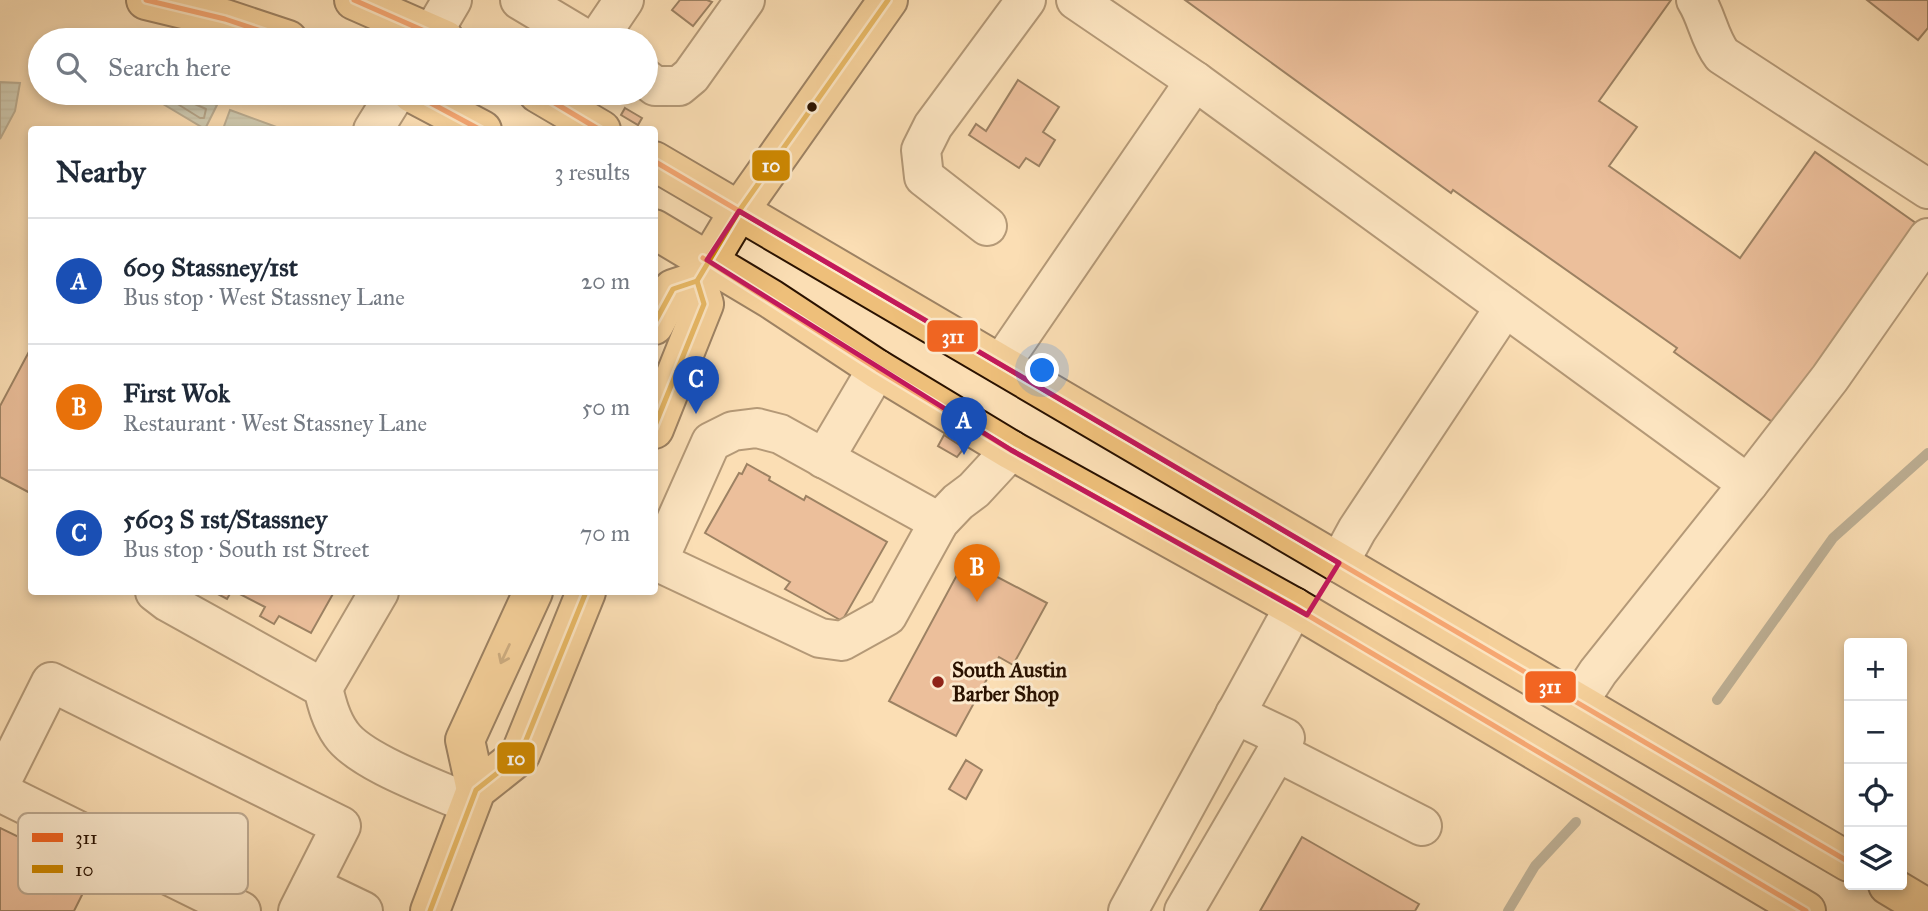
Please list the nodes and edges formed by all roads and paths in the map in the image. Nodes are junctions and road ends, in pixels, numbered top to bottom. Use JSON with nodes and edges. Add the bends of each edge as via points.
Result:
{"nodes":[{"id":1,"x":146,"y":0,"type":"edge"},
{"id":2,"x":354,"y":0,"type":"edge"},
{"id":3,"x":452,"y":0,"type":"edge"},
{"id":4,"x":520,"y":0,"type":"edge"},
{"id":5,"x":624,"y":0,"type":"edge"},
{"id":6,"x":716,"y":0,"type":"edge"},
{"id":7,"x":745,"y":0,"type":"edge"},
{"id":8,"x":888,"y":0,"type":"edge"},
{"id":9,"x":1026,"y":0,"type":"edge"},
{"id":10,"x":1076,"y":0,"type":"edge"},
{"id":11,"x":1696,"y":0,"type":"edge"},
{"id":12,"x":252,"y":28,"type":"edge"},
{"id":13,"x":418,"y":28,"type":"edge"},
{"id":14,"x":442,"y":28,"type":"edge"},
{"id":15,"x":567,"y":28,"type":"edge"},
{"id":16,"x":605,"y":28,"type":"edge"},
{"id":17,"x":658,"y":74,"type":"edge"},
{"id":18,"x":1195,"y":81,"type":"junction"},
{"id":19,"x":658,"y":84,"type":"edge"},
{"id":20,"x":389,"y":105,"type":"edge"},
{"id":21,"x":434,"y":105,"type":"edge"},
{"id":22,"x":558,"y":105,"type":"edge"},
{"id":23,"x":375,"y":126,"type":"edge"},
{"id":24,"x":474,"y":126,"type":"edge"},
{"id":25,"x":594,"y":126,"type":"edge"},
{"id":26,"x":658,"y":163,"type":"edge"},
{"id":27,"x":1928,"y":189,"type":"edge"},
{"id":28,"x":739,"y":211,"type":"junction"},
{"id":29,"x":987,"y":226,"type":"dead end"},
{"id":30,"x":658,"y":232,"type":"edge"},
{"id":31,"x":1928,"y":238,"type":"edge"},
{"id":32,"x":702,"y":270,"type":"junction"},
{"id":33,"x":1505,"y":307,"type":"junction"},
{"id":34,"x":658,"y":317,"type":"edge"},
{"id":35,"x":1001,"y":363,"type":"junction"},
{"id":36,"x":877,"y":369,"type":"junction"},
{"id":37,"x":658,"y":419,"type":"edge"},
{"id":38,"x":1011,"y":450,"type":"junction"},
{"id":39,"x":824,"y":459,"type":"junction"},
{"id":40,"x":1748,"y":484,"type":"junction"},
{"id":41,"x":939,"y":522,"type":"junction"},
{"id":42,"x":658,"y":557,"type":"edge"},
{"id":43,"x":658,"y":562,"type":"edge"},
{"id":44,"x":1339,"y":563,"type":"junction"},
{"id":45,"x":159,"y":595,"type":"edge"},
{"id":46,"x":377,"y":595,"type":"edge"},
{"id":47,"x":532,"y":595,"type":"edge"},
{"id":48,"x":585,"y":595,"type":"edge"},
{"id":49,"x":1301,"y":611,"type":"junction"},
{"id":50,"x":323,"y":688,"type":"junction"},
{"id":51,"x":1578,"y":701,"type":"junction"},
{"id":52,"x":1235,"y":714,"type":"junction"},
{"id":53,"x":1277,"y":752,"type":"junction"},
{"id":54,"x":0,"y":784,"type":"edge"},
{"id":55,"x":0,"y":792,"type":"edge"},
{"id":56,"x":473,"y":797,"type":"junction"},
{"id":57,"x":43,"y":813,"type":"edge"},
{"id":58,"x":1422,"y":826,"type":"dead end"},
{"id":59,"x":1844,"y":859,"type":"edge"},
{"id":60,"x":1896,"y":890,"type":"edge"},
{"id":61,"x":207,"y":894,"type":"edge"},
{"id":62,"x":304,"y":898,"type":"edge"},
{"id":63,"x":1928,"y":909,"type":"edge"},
{"id":64,"x":241,"y":911,"type":"edge"},
{"id":65,"x":363,"y":911,"type":"edge"},
{"id":66,"x":430,"y":911,"type":"edge"},
{"id":67,"x":1128,"y":911,"type":"edge"},
{"id":68,"x":1184,"y":911,"type":"edge"},
{"id":69,"x":1806,"y":911,"type":"edge"}],
"edges":[{"from":1,"to":12,"type":"main road"},
{"from":2,"to":13,"type":"main road"},
{"from":3,"to":14,"type":"lane"},
{"from":4,"to":15,"type":"lane"},
{"from":5,"to":16,"type":"lane"},
{"from":6,"to":17,"type":"lane"},
{"from":7,"to":19,"type":"lane","via":[[691,76],[679,86]]},
{"from":8,"to":28,"type":"main road"},
{"from":9,"to":29,"type":"lane","via":[[920,150],[924,177]]},
{"from":10,"to":18,"type":"lane"},
{"from":11,"to":27,"type":"lane","via":[[1721,55]]},
{"from":18,"to":33,"type":"lane"},
{"from":18,"to":35,"type":"lane"},
{"from":20,"to":23,"type":"lane"},
{"from":21,"to":24,"type":"main road"},
{"from":22,"to":25,"type":"main road"},
{"from":26,"to":28,"type":"main road"},
{"from":28,"to":32,"type":"main road"},
{"from":28,"to":35,"type":"main road"},
{"from":30,"to":32,"type":"main road"},
{"from":31,"to":40,"type":"lane"},
{"from":32,"to":34,"type":"main road","via":[[673,289]]},
{"from":32,"to":36,"type":"main road"},
{"from":32,"to":37,"type":"main road","via":[[704,304]]},
{"from":33,"to":40,"type":"lane"},
{"from":33,"to":44,"type":"lane"},
{"from":35,"to":44,"type":"main road"},
{"from":36,"to":38,"type":"main road"},
{"from":36,"to":39,"type":"lane"},
{"from":38,"to":41,"type":"lane"},
{"from":38,"to":49,"type":"main road"},
{"from":39,"to":41,"type":"lane"},
{"from":39,"to":42,"type":"lane","via":[[780,434],[757,428],[733,431],[711,442]]},
{"from":40,"to":51,"type":"lane"},
{"from":41,"to":43,"type":"lane","via":[[887,616],[842,641],[820,638]]},
{"from":44,"to":49,"type":"main road"},
{"from":44,"to":51,"type":"main road"},
{"from":45,"to":50,"type":"lane"},
{"from":46,"to":50,"type":"lane"},
{"from":47,"to":56,"type":"main road","one_way":true,"via":[[465,740]]},
{"from":48,"to":56,"type":"main road","via":[[520,755]]},
{"from":49,"to":52,"type":"lane"},
{"from":49,"to":69,"type":"main road"},
{"from":50,"to":56,"type":"lane","via":[[340,734],[361,754]]},
{"from":51,"to":59,"type":"main road"},
{"from":52,"to":53,"type":"lane","via":[[1285,738]]},
{"from":52,"to":67,"type":"lane"},
{"from":53,"to":58,"type":"lane"},
{"from":53,"to":68,"type":"lane"},
{"from":54,"to":62,"type":"lane","via":[[51,682],[341,826]]},
{"from":55,"to":57,"type":"lane"},
{"from":56,"to":66,"type":"main road"},
{"from":60,"to":63,"type":"main road"},
{"from":61,"to":64,"type":"lane"},
{"from":62,"to":65,"type":"lane"}]}
